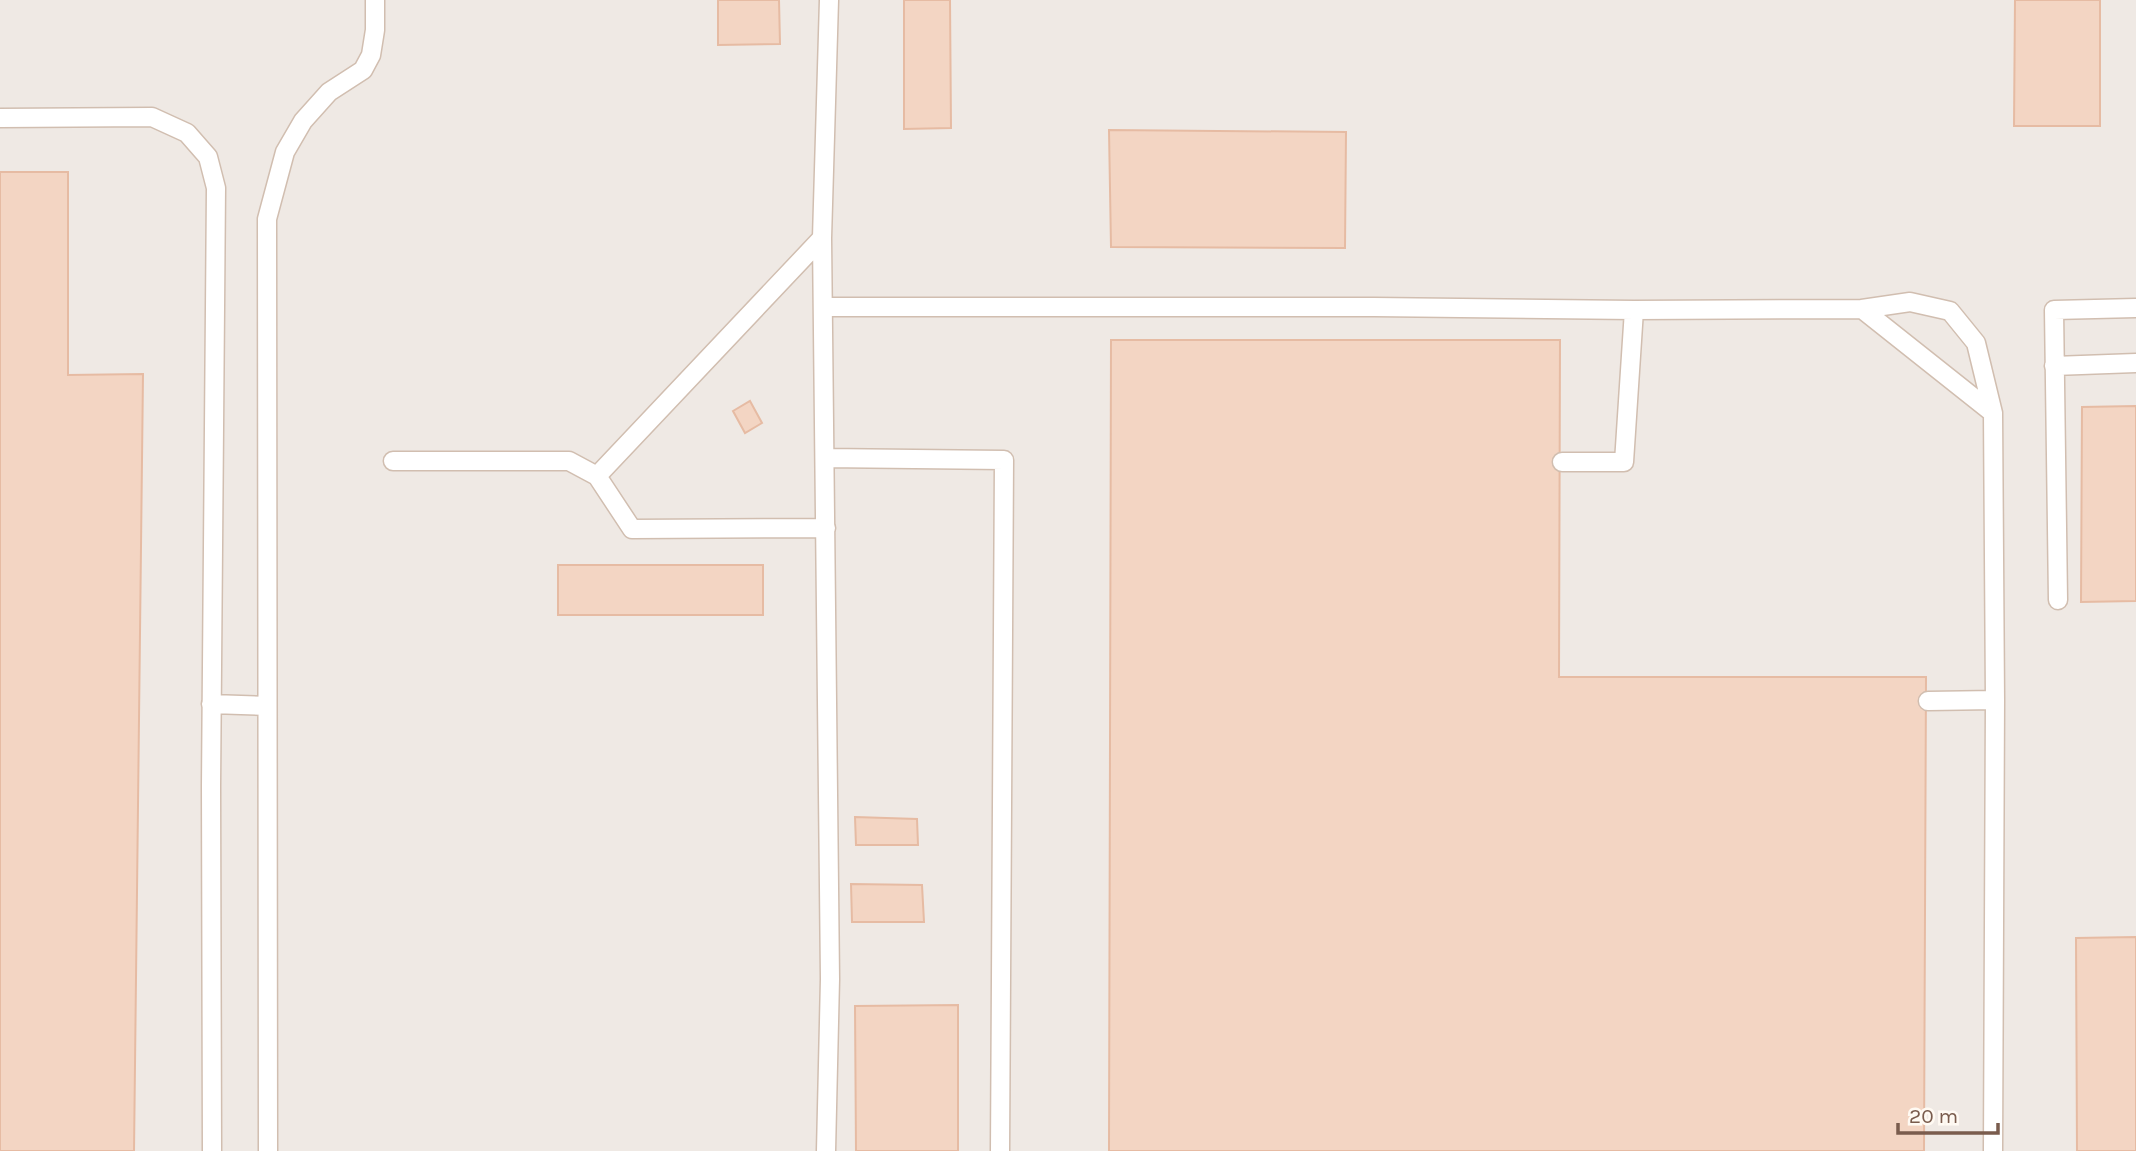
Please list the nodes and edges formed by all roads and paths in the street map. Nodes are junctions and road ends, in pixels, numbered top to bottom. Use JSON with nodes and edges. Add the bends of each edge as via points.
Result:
{"nodes":[{"id":1,"x":375,"y":0,"type":"edge"},
{"id":2,"x":829,"y":0,"type":"edge"},
{"id":3,"x":0,"y":118,"type":"edge"},
{"id":4,"x":822,"y":238,"type":"junction"},
{"id":5,"x":823,"y":307,"type":"junction"},
{"id":6,"x":2136,"y":308,"type":"edge"},
{"id":7,"x":1862,"y":309,"type":"junction"},
{"id":8,"x":1634,"y":310,"type":"junction"},
{"id":9,"x":2136,"y":363,"type":"edge"},
{"id":10,"x":2054,"y":366,"type":"junction"},
{"id":11,"x":1993,"y":413,"type":"junction"},
{"id":12,"x":825,"y":458,"type":"junction"},
{"id":13,"x":393,"y":460,"type":"dead end"},
{"id":14,"x":1562,"y":462,"type":"dead end"},
{"id":15,"x":597,"y":477,"type":"junction"},
{"id":16,"x":825,"y":528,"type":"junction"},
{"id":17,"x":2058,"y":600,"type":"dead end"},
{"id":18,"x":1995,"y":700,"type":"junction"},
{"id":19,"x":1928,"y":701,"type":"dead end"},
{"id":20,"x":211,"y":704,"type":"junction"},
{"id":21,"x":267,"y":706,"type":"junction"},
{"id":22,"x":212,"y":1151,"type":"edge"},
{"id":23,"x":268,"y":1151,"type":"edge"},
{"id":24,"x":826,"y":1151,"type":"edge"},
{"id":25,"x":1000,"y":1151,"type":"edge"},
{"id":26,"x":1993,"y":1151,"type":"edge"}],
"edges":[{"from":1,"to":21,"type":"lane","via":[[371,55],[363,70],[329,92],[303,121],[285,152],[267,219]]},
{"from":2,"to":4,"type":"lane"},
{"from":3,"to":20,"type":"lane","via":[[152,117],[187,133],[208,157],[216,188]]},
{"from":4,"to":5,"type":"lane"},
{"from":4,"to":15,"type":"lane"},
{"from":5,"to":8,"type":"lane"},
{"from":5,"to":12,"type":"lane"},
{"from":6,"to":10,"type":"lane","via":[[2054,310]]},
{"from":7,"to":8,"type":"lane"},
{"from":7,"to":11,"type":"lane"},
{"from":7,"to":11,"type":"lane","via":[[1910,302],[1950,311],[1976,344]]},
{"from":8,"to":14,"type":"lane","via":[[1624,462]]},
{"from":9,"to":10,"type":"lane"},
{"from":10,"to":17,"type":"lane"},
{"from":11,"to":18,"type":"lane"},
{"from":12,"to":16,"type":"lane"},
{"from":12,"to":25,"type":"lane","via":[[1004,460]]},
{"from":13,"to":15,"type":"lane","via":[[569,461]]},
{"from":15,"to":16,"type":"lane","via":[[632,529]]},
{"from":16,"to":24,"type":"lane","via":[[830,979]]},
{"from":18,"to":19,"type":"lane"},
{"from":18,"to":26,"type":"lane"},
{"from":20,"to":21,"type":"lane"},
{"from":20,"to":22,"type":"lane"},
{"from":21,"to":23,"type":"lane"}]}
